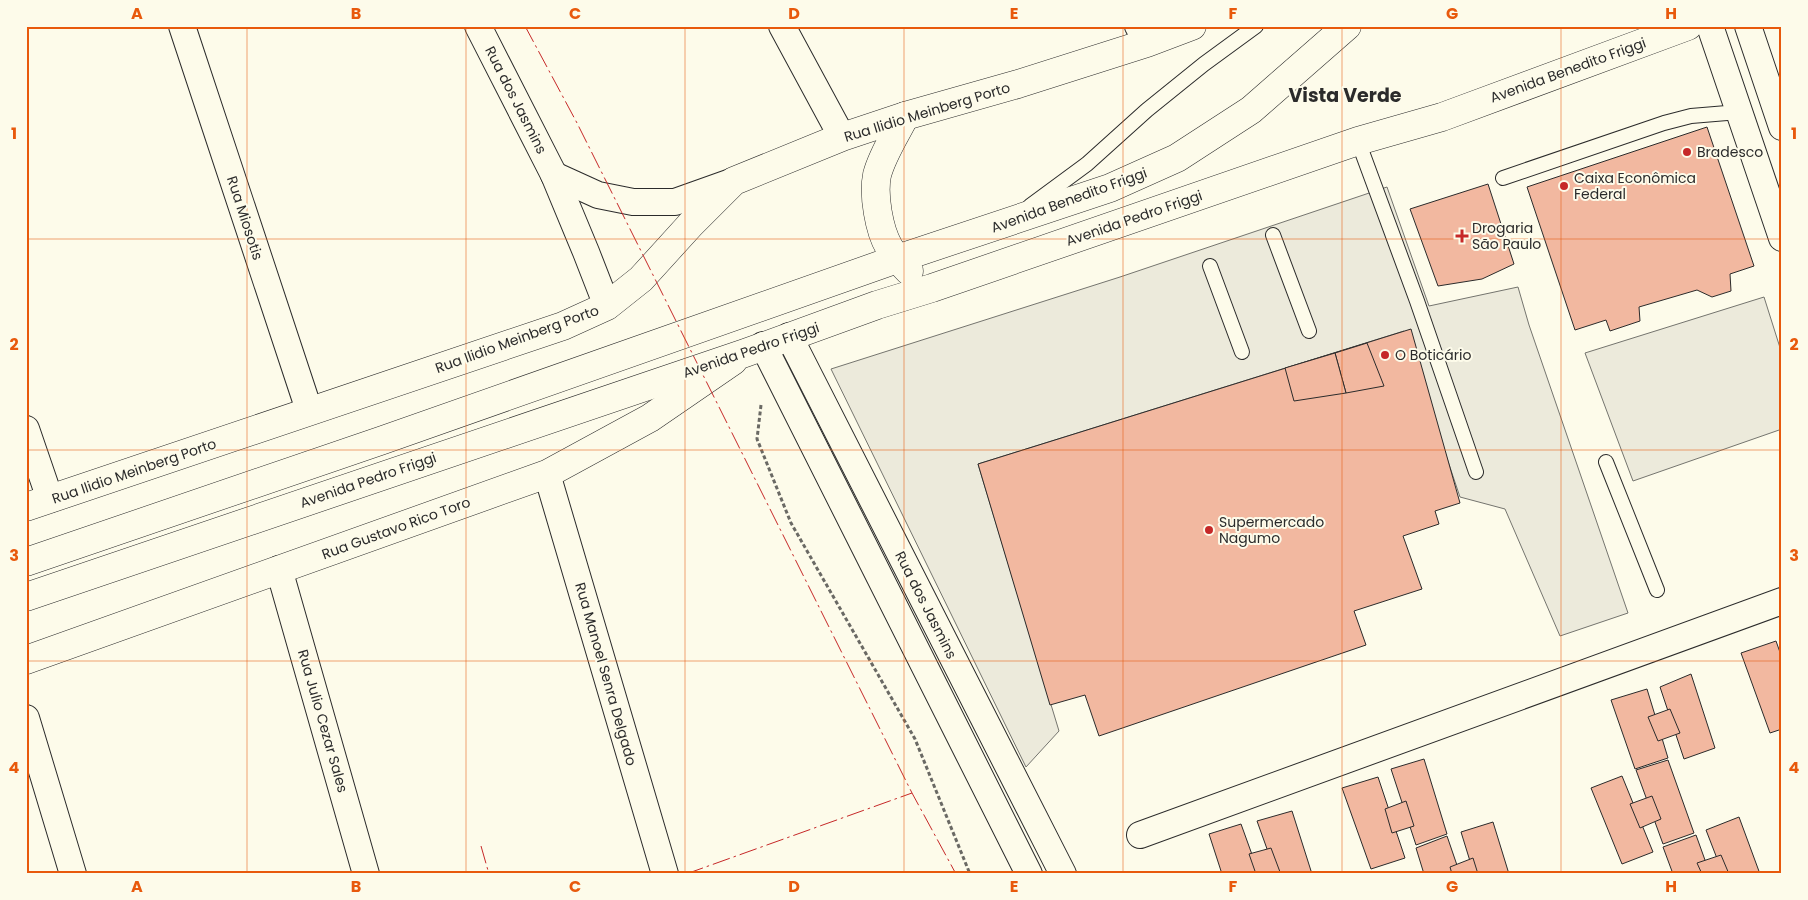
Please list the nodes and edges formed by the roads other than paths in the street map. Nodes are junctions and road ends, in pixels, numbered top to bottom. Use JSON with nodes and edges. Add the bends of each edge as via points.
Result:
{"nodes":[{"id":1,"x":182,"y":26,"type":"edge"},
{"id":2,"x":478,"y":26,"type":"edge"},
{"id":3,"x":782,"y":26,"type":"edge"},
{"id":4,"x":1192,"y":26,"type":"edge"},
{"id":5,"x":1256,"y":26,"type":"edge"},
{"id":6,"x":1347,"y":26,"type":"edge"},
{"id":7,"x":1688,"y":26,"type":"edge"},
{"id":8,"x":1710,"y":26,"type":"edge"},
{"id":9,"x":1748,"y":26,"type":"edge"},
{"id":10,"x":1142,"y":34,"type":"edge"},
{"id":11,"x":1476,"y":104,"type":"joint"},
{"id":12,"x":1740,"y":112,"type":"junction"},
{"id":13,"x":906,"y":116,"type":"junction"},
{"id":14,"x":1782,"y":128,"type":"edge"},
{"id":15,"x":842,"y":137,"type":"junction"},
{"id":16,"x":1358,"y":141,"type":"junction"},
{"id":17,"x":554,"y":175,"type":"junction"},
{"id":18,"x":1503,"y":178,"type":"dead end"},
{"id":19,"x":734,"y":181,"type":"junction"},
{"id":20,"x":1009,"y":222,"type":"junction"},
{"id":21,"x":1273,"y":235,"type":"dead end"},
{"id":22,"x":1782,"y":238,"type":"edge"},
{"id":23,"x":897,"y":259,"type":"junction"},
{"id":24,"x":1210,"y":266,"type":"dead end"},
{"id":25,"x":932,"y":288,"type":"junction"},
{"id":26,"x":607,"y":306,"type":"junction"},
{"id":27,"x":1309,"y":331,"type":"dead end"},
{"id":28,"x":789,"y":336,"type":"junction"},
{"id":29,"x":754,"y":349,"type":"junction"},
{"id":30,"x":1242,"y":352,"type":"dead end"},
{"id":31,"x":309,"y":410,"type":"junction"},
{"id":32,"x":26,"y":429,"type":"edge"},
{"id":33,"x":1606,"y":462,"type":"dead end"},
{"id":34,"x":1476,"y":472,"type":"dead end"},
{"id":35,"x":548,"y":474,"type":"junction"},
{"id":36,"x":38,"y":503,"type":"edge"},
{"id":37,"x":26,"y":562,"type":"edge"},
{"id":38,"x":279,"y":569,"type":"junction"},
{"id":39,"x":1657,"y":590,"type":"dead end"},
{"id":40,"x":26,"y":597,"type":"edge"},
{"id":41,"x":1782,"y":601,"type":"edge"},
{"id":42,"x":26,"y":660,"type":"edge"},
{"id":43,"x":26,"y":718,"type":"edge"},
{"id":44,"x":1140,"y":835,"type":"dead end"},
{"id":45,"x":74,"y":874,"type":"edge"},
{"id":46,"x":366,"y":874,"type":"edge"},
{"id":47,"x":665,"y":874,"type":"edge"},
{"id":48,"x":1029,"y":874,"type":"edge"},
{"id":49,"x":1063,"y":874,"type":"edge"}],
"edges":[{"from":1,"to":31,"type":"street","name":"Rua Miosotis"},
{"from":2,"to":17,"type":"street","name":"Rua dos Jasmins"},
{"from":3,"to":15,"type":"street"},
{"from":4,"to":10,"type":"main road","name":"Rua Ilidio Meinberg Porto"},
{"from":5,"to":20,"type":"lane","via":[[1147,110],[1087,164]]},
{"from":6,"to":20,"type":"main road","name":"Avenida Benedito Friggi","via":[[1251,110],[1177,158],[1110,188]]},
{"from":7,"to":11,"type":"main road","name":"Avenida Benedito Friggi"},
{"from":8,"to":12,"type":"street"},
{"from":9,"to":14,"type":"street"},
{"from":10,"to":13,"type":"main road","name":"Rua Ilidio Meinberg Porto","via":[[1018,84]]},
{"from":11,"to":16,"type":"main road","name":"Avenida Pedro Friggi"},
{"from":12,"to":18,"type":"lane","via":[[1691,116],[1664,123]]},
{"from":12,"to":22,"type":"street"},
{"from":13,"to":15,"type":"main road","name":"Rua Ilidio Meinberg Porto"},
{"from":13,"to":23,"type":"main road","via":[[877,176],[876,197],[881,227]]},
{"from":15,"to":19,"type":"main road","name":"Rua Ilidio Meinberg Porto"},
{"from":16,"to":25,"type":"main road","name":"Avenida Pedro Friggi"},
{"from":16,"to":34,"type":"lane"},
{"from":17,"to":19,"type":"street","via":[[598,195],[633,202],[675,202]]},
{"from":17,"to":26,"type":"street","name":"Rua dos Jasmins"},
{"from":19,"to":26,"type":"main road","name":"Rua Ilidio Meinberg Porto","via":[[641,279]]},
{"from":20,"to":23,"type":"main road","name":"Avenida Benedito Friggi"},
{"from":21,"to":27,"type":"lane"},
{"from":23,"to":25,"type":"main road","via":[[915,278]]},
{"from":23,"to":37,"type":"main road"},
{"from":24,"to":30,"type":"lane"},
{"from":25,"to":28,"type":"main road","name":"Avenida Pedro Friggi"},
{"from":26,"to":31,"type":"main road","name":"Rua Ilidio Meinberg Porto","via":[[563,326]]},
{"from":28,"to":29,"type":"main road","name":"Avenida Pedro Friggi"},
{"from":28,"to":49,"type":"street","name":"Rua dos Jasmins"},
{"from":29,"to":35,"type":"main road","name":"Rua Gustavo Rico Toro","via":[[650,418]]},
{"from":29,"to":40,"type":"main road","name":"Avenida Pedro Friggi"},
{"from":29,"to":48,"type":"street","name":"Rua dos Jasmins","via":[[784,386]]},
{"from":31,"to":36,"type":"main road","name":"Rua Ilidio Meinberg Porto"},
{"from":32,"to":36,"type":"street"},
{"from":33,"to":39,"type":"lane"},
{"from":35,"to":38,"type":"main road","name":"Rua Gustavo Rico Toro"},
{"from":35,"to":47,"type":"street","name":"Rua Manoel Senra Delgado"},
{"from":38,"to":42,"type":"main road","name":"Rua Gustavo Rico Toro"},
{"from":38,"to":46,"type":"street","name":"Rua Julio Cezar Sales"},
{"from":41,"to":44,"type":"street"},
{"from":43,"to":45,"type":"street"}]}
